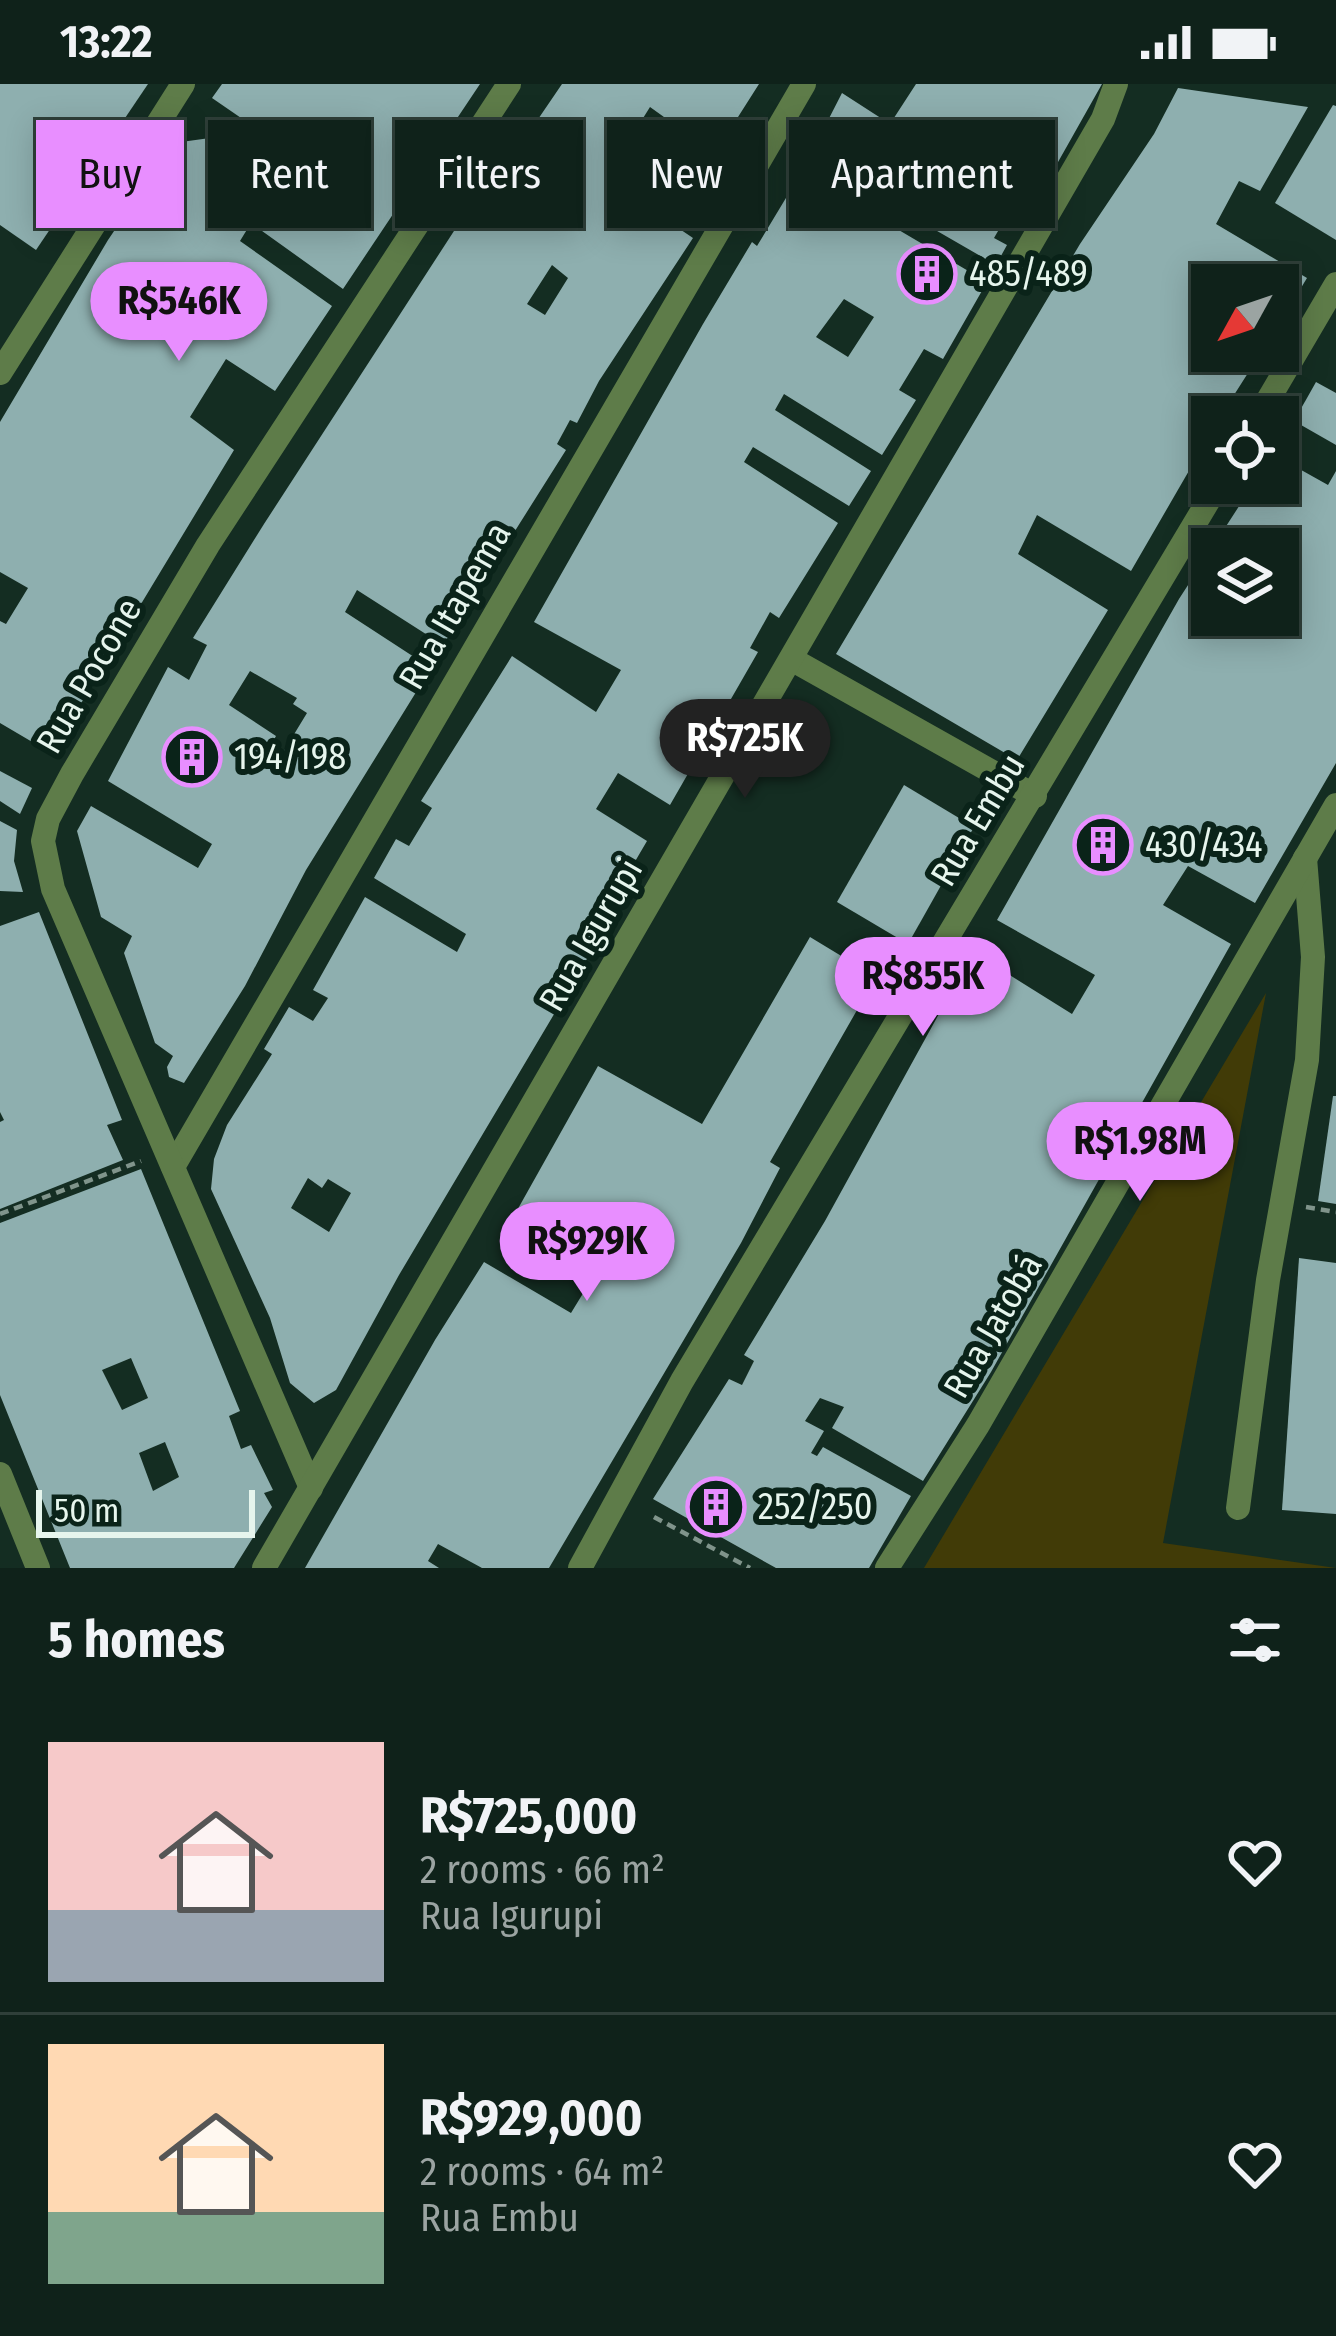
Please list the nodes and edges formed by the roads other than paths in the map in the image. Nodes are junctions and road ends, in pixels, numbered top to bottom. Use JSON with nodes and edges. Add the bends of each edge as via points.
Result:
{"nodes":[{"id":1,"x":183,"y":84,"type":"edge"},
{"id":2,"x":509,"y":84,"type":"edge"},
{"id":3,"x":804,"y":84,"type":"edge"},
{"id":4,"x":1116,"y":84,"type":"edge"},
{"id":5,"x":1336,"y":284,"type":"edge"},
{"id":6,"x":0,"y":373,"type":"edge"},
{"id":7,"x":1270,"y":396,"type":"edge"},
{"id":8,"x":1207,"y":504,"type":"edge"},
{"id":9,"x":793,"y":660,"type":"junction"},
{"id":10,"x":1035,"y":796,"type":"junction"},
{"id":11,"x":1336,"y":805,"type":"edge"},
{"id":12,"x":1305,"y":858,"type":"junction"},
{"id":13,"x":172,"y":1167,"type":"junction"},
{"id":14,"x":0,"y":1474,"type":"edge"},
{"id":15,"x":311,"y":1488,"type":"junction"},
{"id":16,"x":1238,"y":1508,"type":"dead end"},
{"id":17,"x":38,"y":1568,"type":"edge"},
{"id":18,"x":264,"y":1568,"type":"edge"},
{"id":19,"x":580,"y":1568,"type":"edge"},
{"id":20,"x":887,"y":1568,"type":"edge"}],
"edges":[{"from":1,"to":6,"type":"street"},
{"from":2,"to":13,"type":"street","name":"Rua Pocone","via":[[208,545],[48,819],[43,841],[53,889]]},
{"from":3,"to":13,"type":"street","name":"Rua Itapema"},
{"from":4,"to":9,"type":"street","name":"Rua Igurupi"},
{"from":5,"to":7,"type":"street"},
{"from":8,"to":10,"type":"street","name":"Rua Embu"},
{"from":9,"to":10,"type":"street"},
{"from":9,"to":15,"type":"street","name":"Rua Igurupi"},
{"from":10,"to":19,"type":"street","name":"Rua Embu","via":[[682,1381]]},
{"from":11,"to":12,"type":"street","name":"Rua Jatobá"},
{"from":12,"to":16,"type":"street","via":[[1313,957],[1307,1060]]},
{"from":12,"to":20,"type":"street","name":"Rua Jatobá"},
{"from":13,"to":15,"type":"street","name":"Rua Pocone"},
{"from":14,"to":17,"type":"street"},
{"from":15,"to":18,"type":"street","name":"Rua Igurupi"}]}
